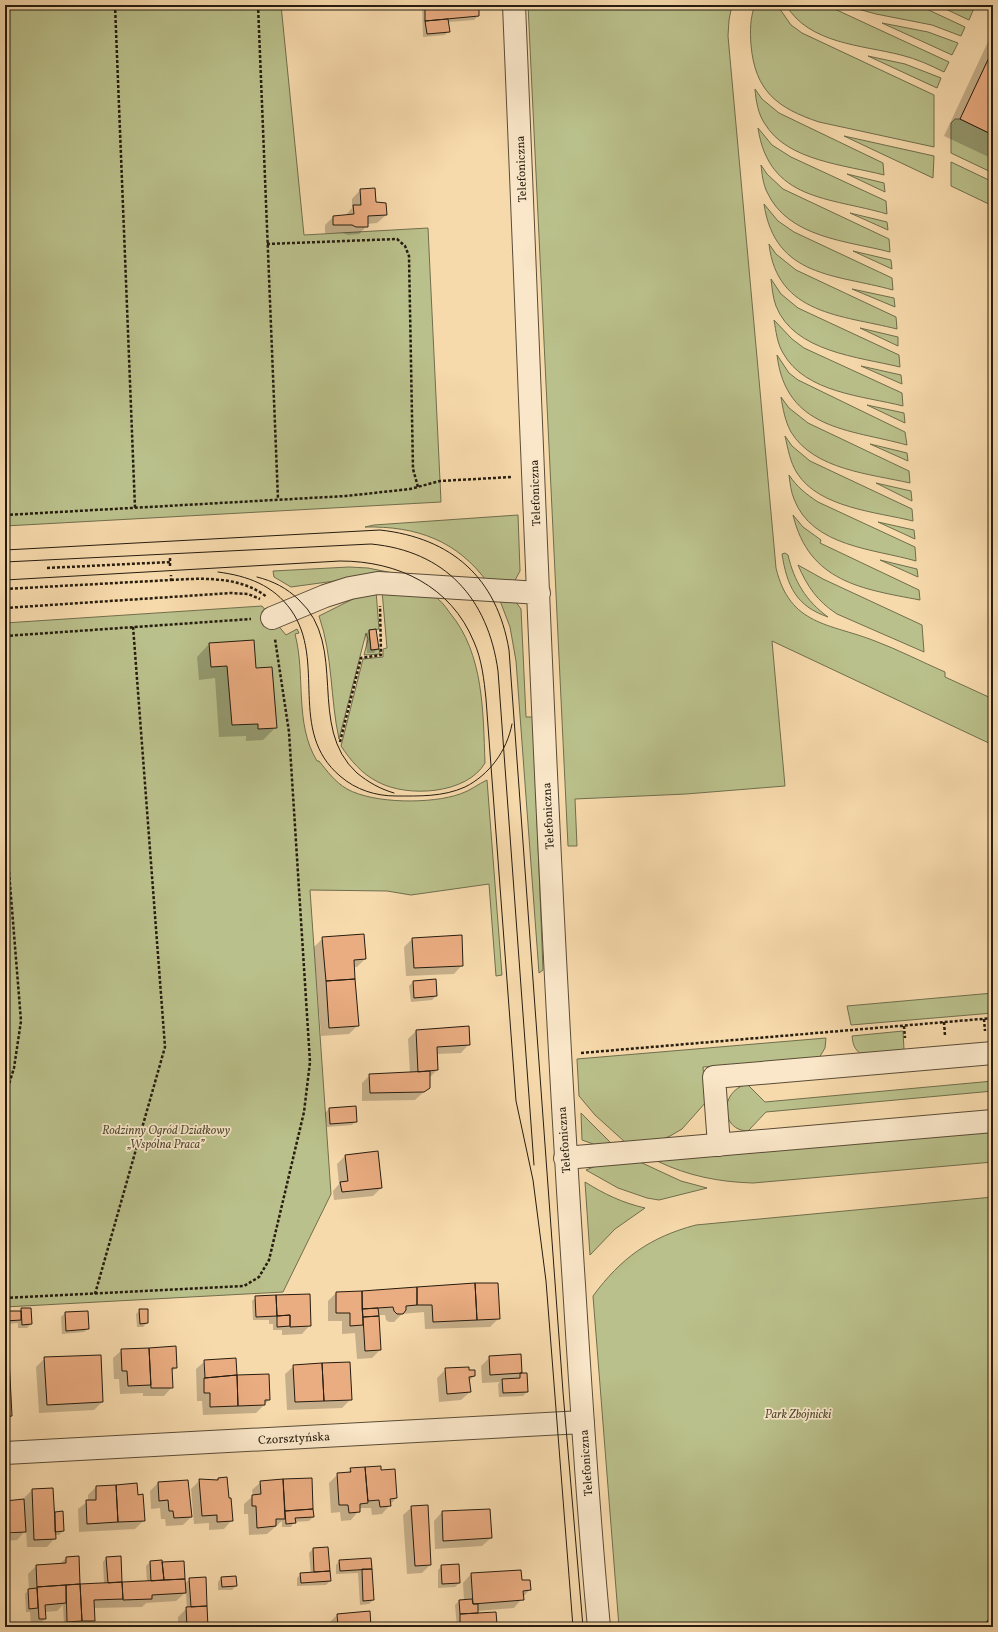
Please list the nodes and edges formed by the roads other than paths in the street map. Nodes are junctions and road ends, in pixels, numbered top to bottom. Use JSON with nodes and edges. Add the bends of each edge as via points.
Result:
{"nodes":[{"id":1,"x":514,"y":5,"type":"edge"},
{"id":2,"x":539,"y":593,"type":"junction"},
{"id":3,"x":277,"y":616,"type":"road end"},
{"id":4,"x":993,"y":1053,"type":"edge"},
{"id":5,"x":993,"y":1121,"type":"edge"},
{"id":6,"x":719,"y":1145,"type":"junction"},
{"id":7,"x":565,"y":1158,"type":"junction"},
{"id":8,"x":583,"y":1422,"type":"junction"},
{"id":9,"x":5,"y":1453,"type":"edge"},
{"id":10,"x":598,"y":1627,"type":"edge"}],
"edges":[{"from":1,"to":2,"type":"street","name":"Telefoniczna"},
{"from":2,"to":3,"type":"street","via":[[378,583],[325,596]]},
{"from":2,"to":7,"type":"street","name":"Telefoniczna"},
{"from":4,"to":6,"type":"street","via":[[714,1077]]},
{"from":5,"to":6,"type":"street"},
{"from":6,"to":7,"type":"street"},
{"from":7,"to":8,"type":"street","name":"Telefoniczna"},
{"from":8,"to":9,"type":"street","name":"Czorsztyńska"},
{"from":8,"to":10,"type":"street","name":"Telefoniczna"}]}
